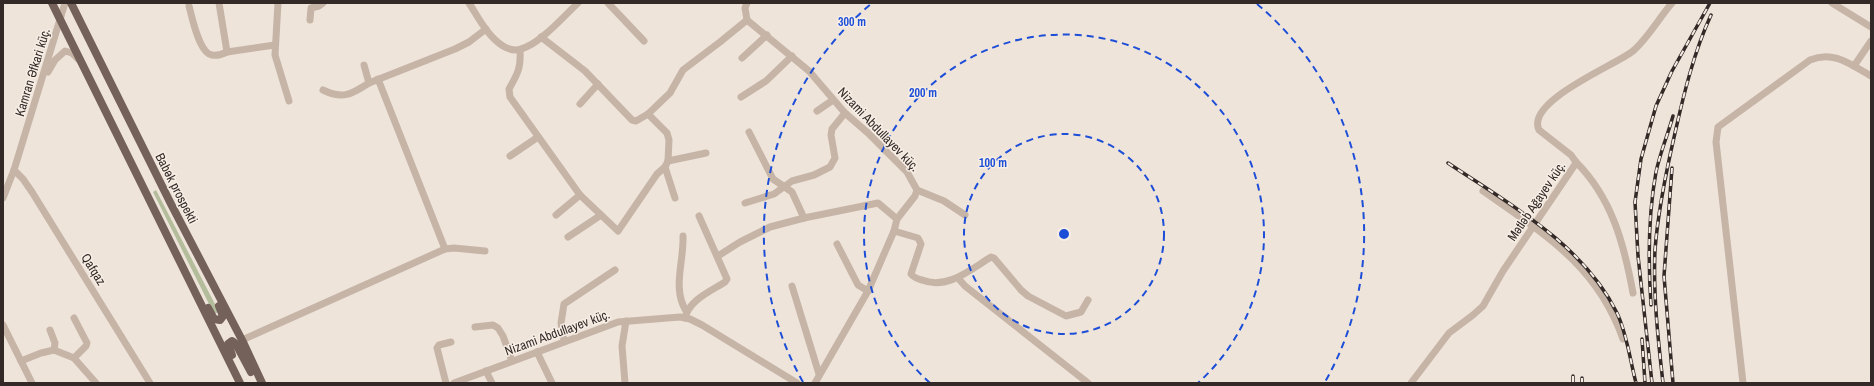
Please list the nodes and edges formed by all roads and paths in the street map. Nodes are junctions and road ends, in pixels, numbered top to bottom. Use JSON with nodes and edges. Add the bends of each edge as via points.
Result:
{"nodes":[{"id":1,"x":52,"y":3,"type":"edge"},
{"id":2,"x":65,"y":3,"type":"edge"},
{"id":3,"x":71,"y":3,"type":"edge"},
{"id":4,"x":219,"y":3,"type":"edge"},
{"id":5,"x":278,"y":3,"type":"edge"},
{"id":6,"x":323,"y":3,"type":"edge"},
{"id":7,"x":469,"y":3,"type":"edge"},
{"id":8,"x":578,"y":3,"type":"edge"},
{"id":9,"x":608,"y":3,"type":"edge"},
{"id":10,"x":747,"y":3,"type":"edge"},
{"id":11,"x":1672,"y":3,"type":"edge"},
{"id":12,"x":1832,"y":3,"type":"edge"},
{"id":13,"x":189,"y":6,"type":"dead end"},
{"id":14,"x":60,"y":20,"type":"junction"},
{"id":15,"x":310,"y":20,"type":"dead end"},
{"id":16,"x":746,"y":20,"type":"junction"},
{"id":17,"x":1871,"y":27,"type":"edge"},
{"id":18,"x":486,"y":29,"type":"junction"},
{"id":19,"x":767,"y":36,"type":"junction"},
{"id":20,"x":541,"y":37,"type":"junction"},
{"id":21,"x":644,"y":41,"type":"dead end"},
{"id":22,"x":1871,"y":41,"type":"edge"},
{"id":23,"x":275,"y":45,"type":"junction"},
{"id":24,"x":520,"y":50,"type":"junction"},
{"id":25,"x":228,"y":52,"type":"junction"},
{"id":26,"x":792,"y":56,"type":"junction"},
{"id":27,"x":742,"y":58,"type":"dead end"},
{"id":28,"x":364,"y":65,"type":"dead end"},
{"id":29,"x":1854,"y":66,"type":"junction"},
{"id":30,"x":84,"y":68,"type":"junction"},
{"id":31,"x":1871,"y":76,"type":"edge"},
{"id":32,"x":378,"y":79,"type":"junction"},
{"id":33,"x":42,"y":82,"type":"junction"},
{"id":34,"x":369,"y":83,"type":"junction"},
{"id":35,"x":598,"y":84,"type":"junction"},
{"id":36,"x":323,"y":90,"type":"dead end"},
{"id":37,"x":741,"y":97,"type":"dead end"},
{"id":38,"x":833,"y":100,"type":"junction"},
{"id":39,"x":289,"y":101,"type":"dead end"},
{"id":40,"x":580,"y":104,"type":"dead end"},
{"id":41,"x":817,"y":111,"type":"dead end"},
{"id":42,"x":845,"y":113,"type":"junction"},
{"id":43,"x":648,"y":114,"type":"junction"},
{"id":44,"x":749,"y":132,"type":"dead end"},
{"id":45,"x":538,"y":137,"type":"junction"},
{"id":46,"x":706,"y":153,"type":"dead end"},
{"id":47,"x":510,"y":156,"type":"dead end"},
{"id":48,"x":1576,"y":162,"type":"junction"},
{"id":49,"x":667,"y":164,"type":"junction"},
{"id":50,"x":14,"y":170,"type":"junction"},
{"id":51,"x":785,"y":187,"type":"junction"},
{"id":52,"x":917,"y":190,"type":"junction"},
{"id":53,"x":1483,"y":191,"type":"dead end"},
{"id":54,"x":580,"y":194,"type":"junction"},
{"id":55,"x":3,"y":198,"type":"edge"},
{"id":56,"x":675,"y":198,"type":"dead end"},
{"id":57,"x":746,"y":204,"type":"dead end"},
{"id":58,"x":155,"y":212,"type":"junction"},
{"id":59,"x":556,"y":215,"type":"dead end"},
{"id":60,"x":601,"y":215,"type":"junction"},
{"id":61,"x":965,"y":215,"type":"dead end"},
{"id":62,"x":699,"y":216,"type":"dead end"},
{"id":63,"x":804,"y":218,"type":"junction"},
{"id":64,"x":897,"y":219,"type":"junction"},
{"id":65,"x":1533,"y":226,"type":"junction"},
{"id":66,"x":894,"y":231,"type":"junction"},
{"id":67,"x":683,"y":236,"type":"dead end"},
{"id":68,"x":568,"y":237,"type":"dead end"},
{"id":69,"x":837,"y":244,"type":"dead end"},
{"id":70,"x":445,"y":249,"type":"junction"},
{"id":71,"x":485,"y":251,"type":"dead end"},
{"id":72,"x":718,"y":256,"type":"junction"},
{"id":73,"x":199,"y":258,"type":"junction"},
{"id":74,"x":615,"y":270,"type":"dead end"},
{"id":75,"x":958,"y":278,"type":"junction"},
{"id":76,"x":792,"y":286,"type":"dead end"},
{"id":77,"x":868,"y":291,"type":"junction"},
{"id":78,"x":1633,"y":293,"type":"dead end"},
{"id":79,"x":1088,"y":300,"type":"dead end"},
{"id":80,"x":685,"y":314,"type":"junction"},
{"id":81,"x":74,"y":318,"type":"dead end"},
{"id":82,"x":626,"y":321,"type":"junction"},
{"id":83,"x":3,"y":325,"type":"edge"},
{"id":84,"x":475,"y":327,"type":"dead end"},
{"id":85,"x":50,"y":330,"type":"dead end"},
{"id":86,"x":1623,"y":339,"type":"dead end"},
{"id":87,"x":242,"y":340,"type":"junction"},
{"id":88,"x":564,"y":341,"type":"junction"},
{"id":89,"x":451,"y":342,"type":"dead end"},
{"id":90,"x":54,"y":350,"type":"junction"},
{"id":91,"x":537,"y":352,"type":"junction"},
{"id":92,"x":74,"y":358,"type":"junction"},
{"id":93,"x":22,"y":361,"type":"junction"},
{"id":94,"x":512,"y":361,"type":"junction"},
{"id":95,"x":486,"y":371,"type":"junction"},
{"id":96,"x":819,"y":374,"type":"junction"},
{"id":97,"x":32,"y":383,"type":"edge"},
{"id":98,"x":96,"y":383,"type":"edge"},
{"id":99,"x":150,"y":383,"type":"edge"},
{"id":100,"x":240,"y":383,"type":"edge"},
{"id":101,"x":246,"y":383,"type":"edge"},
{"id":102,"x":256,"y":383,"type":"edge"},
{"id":103,"x":262,"y":383,"type":"edge"},
{"id":104,"x":446,"y":383,"type":"edge"},
{"id":105,"x":454,"y":383,"type":"edge"},
{"id":106,"x":492,"y":383,"type":"edge"},
{"id":107,"x":552,"y":383,"type":"edge"},
{"id":108,"x":625,"y":383,"type":"edge"},
{"id":109,"x":797,"y":383,"type":"edge"},
{"id":110,"x":815,"y":383,"type":"edge"},
{"id":111,"x":1088,"y":383,"type":"edge"},
{"id":112,"x":1411,"y":383,"type":"edge"},
{"id":113,"x":1743,"y":383,"type":"edge"}],
"edges":[{"from":1,"to":14,"type":"main road"},
{"from":2,"to":14,"type":"street","name":"Kamran Əfkari küç."},
{"from":3,"to":73,"type":"main road","name":"Babək prospekti"},
{"from":4,"to":25,"type":"street"},
{"from":5,"to":23,"type":"street"},
{"from":6,"to":15,"type":"street","via":[[311,8]]},
{"from":7,"to":18,"type":"street"},
{"from":8,"to":20,"type":"street"},
{"from":9,"to":21,"type":"street"},
{"from":10,"to":16,"type":"street"},
{"from":11,"to":48,"type":"street","name":"Mətləb Ağayev küç.","via":[[1632,52],[1556,96],[1540,116],[1539,130],[1571,155]]},
{"from":12,"to":17,"type":"street"},
{"from":13,"to":25,"type":"street","via":[[201,44],[208,54],[214,56]]},
{"from":14,"to":30,"type":"main road"},
{"from":14,"to":33,"type":"street","name":"Kamran Əfkari küç."},
{"from":16,"to":19,"type":"street","name":"Nizami Abdullayev küç."},
{"from":16,"to":43,"type":"street","via":[[683,70],[670,93]]},
{"from":18,"to":24,"type":"street","via":[[504,47]]},
{"from":18,"to":32,"type":"street","via":[[456,49]]},
{"from":19,"to":26,"type":"street","name":"Nizami Abdullayev küç."},
{"from":19,"to":27,"type":"street"},
{"from":20,"to":24,"type":"street"},
{"from":20,"to":35,"type":"street"},
{"from":22,"to":29,"type":"street"},
{"from":23,"to":25,"type":"street"},
{"from":23,"to":39,"type":"street","via":[[275,55]]},
{"from":24,"to":45,"type":"street","via":[[521,64],[509,92],[510,97]]},
{"from":26,"to":37,"type":"street","via":[[766,81]]},
{"from":26,"to":38,"type":"street","name":"Nizami Abdullayev küç."},
{"from":28,"to":34,"type":"street"},
{"from":29,"to":31,"type":"street"},
{"from":29,"to":113,"type":"street","via":[[1825,55],[1810,60],[1718,128],[1716,142]]},
{"from":30,"to":33,"type":"street","via":[[75,55],[65,51],[55,60]]},
{"from":30,"to":58,"type":"main road"},
{"from":32,"to":34,"type":"street"},
{"from":32,"to":70,"type":"street"},
{"from":33,"to":50,"type":"street","name":"Kamran Əfkari küç."},
{"from":34,"to":36,"type":"street","via":[[339,96]]},
{"from":35,"to":40,"type":"street"},
{"from":35,"to":43,"type":"street","via":[[632,120],[636,121]]},
{"from":38,"to":41,"type":"street"},
{"from":38,"to":42,"type":"street","name":"Nizami Abdullayev küç."},
{"from":42,"to":51,"type":"street","via":[[830,135],[834,163],[814,174],[792,181]]},
{"from":42,"to":52,"type":"street","name":"Nizami Abdullayev küç.","via":[[907,172]]},
{"from":43,"to":49,"type":"street","via":[[667,133],[670,150]]},
{"from":44,"to":51,"type":"street","via":[[773,179]]},
{"from":45,"to":47,"type":"street"},
{"from":45,"to":54,"type":"street"},
{"from":46,"to":49,"type":"street"},
{"from":48,"to":65,"type":"street","name":"Mətləb Ağayev küç."},
{"from":48,"to":78,"type":"street","via":[[1588,174],[1612,215],[1626,255]]},
{"from":49,"to":56,"type":"street"},
{"from":49,"to":60,"type":"street","via":[[657,174],[618,231]]},
{"from":50,"to":55,"type":"street","name":"Kamran Əfkari küç."},
{"from":50,"to":99,"type":"street","name":"Qafqaz","via":[[32,192]]},
{"from":51,"to":57,"type":"street","via":[[774,194]]},
{"from":51,"to":63,"type":"street","via":[[792,192]]},
{"from":52,"to":61,"type":"street","via":[[944,201]]},
{"from":52,"to":64,"type":"street","name":"Nizami Abdullayev küç."},
{"from":53,"to":65,"type":"street"},
{"from":54,"to":59,"type":"street"},
{"from":54,"to":60,"type":"street"},
{"from":58,"to":73,"type":"main road","via":[[170,231],[211,314],[220,320],[223,317],[222,313],[207,283]]},
{"from":58,"to":100,"type":"main road"},
{"from":60,"to":68,"type":"street"},
{"from":62,"to":72,"type":"street"},
{"from":63,"to":64,"type":"street","via":[[878,203]]},
{"from":63,"to":72,"type":"street","via":[[756,233]]},
{"from":64,"to":66,"type":"street","name":"Nizami Abdullayev küç."},
{"from":65,"to":86,"type":"street","via":[[1564,250],[1591,279],[1615,317]]},
{"from":65,"to":112,"type":"street","name":"Mətləb Ağayev küç.","via":[[1483,306],[1449,333]]},
{"from":66,"to":75,"type":"street","via":[[920,240],[921,244],[911,270],[913,277],[931,284]]},
{"from":66,"to":77,"type":"street","name":"Nizami Abdullayev küç."},
{"from":67,"to":80,"type":"street","via":[[684,250],[679,282]]},
{"from":69,"to":77,"type":"street","via":[[858,285]]},
{"from":70,"to":71,"type":"street"},
{"from":70,"to":87,"type":"street"},
{"from":72,"to":80,"type":"street","via":[[727,281],[692,304]]},
{"from":73,"to":87,"type":"main road","name":"Babək prospekti"},
{"from":74,"to":88,"type":"street","via":[[564,304],[561,323]]},
{"from":75,"to":79,"type":"street","via":[[991,257],[1028,296],[1066,316],[1080,312]]},
{"from":75,"to":111,"type":"street"},
{"from":76,"to":96,"type":"street"},
{"from":77,"to":96,"type":"street","name":"Nizami Abdullayev küç."},
{"from":80,"to":82,"type":"street","name":"Nizami Abdullayev küç."},
{"from":80,"to":109,"type":"street","name":"Nizami Abdullayev küç."},
{"from":81,"to":92,"type":"street","via":[[87,343]]},
{"from":82,"to":88,"type":"street","name":"Nizami Abdullayev küç."},
{"from":82,"to":108,"type":"street","via":[[622,346]]},
{"from":83,"to":93,"type":"street"},
{"from":84,"to":94,"type":"street","via":[[493,325],[498,328]]},
{"from":85,"to":90,"type":"street","via":[[55,343]]},
{"from":87,"to":103,"type":"main road","name":"Babək prospekti"},
{"from":88,"to":91,"type":"street","name":"Nizami Abdullayev küç."},
{"from":89,"to":104,"type":"street","via":[[437,348]]},
{"from":90,"to":92,"type":"street"},
{"from":90,"to":93,"type":"street","via":[[41,352]]},
{"from":91,"to":94,"type":"street","name":"Nizami Abdullayev küç."},
{"from":91,"to":107,"type":"street"},
{"from":92,"to":98,"type":"street"},
{"from":93,"to":97,"type":"street"},
{"from":94,"to":95,"type":"street","name":"Nizami Abdullayev küç."},
{"from":95,"to":105,"type":"street","name":"Nizami Abdullayev küç."},
{"from":95,"to":106,"type":"street"},
{"from":96,"to":110,"type":"street","name":"Nizami Abdullayev küç."},
{"from":101,"to":102,"type":"main road","via":[[229,349],[230,341],[236,344]]}]}
